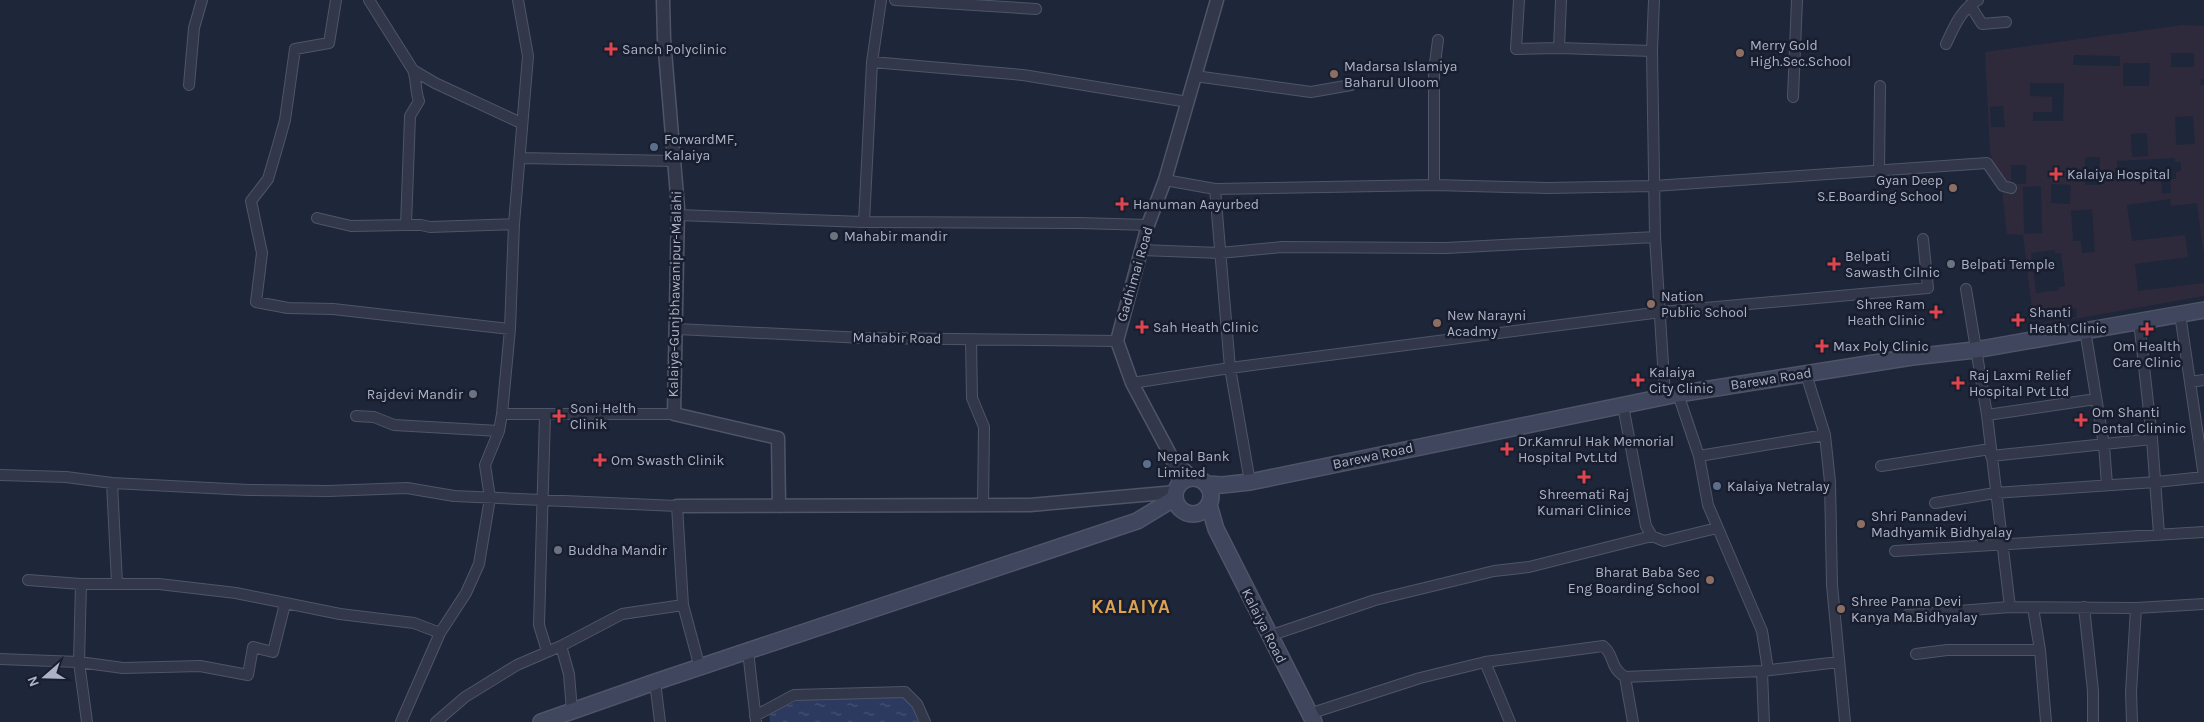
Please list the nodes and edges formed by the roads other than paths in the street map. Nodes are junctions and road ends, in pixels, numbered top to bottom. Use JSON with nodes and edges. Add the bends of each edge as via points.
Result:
{"nodes":[{"id":1,"x":202,"y":0,"type":"edge"},
{"id":2,"x":336,"y":0,"type":"edge"},
{"id":3,"x":369,"y":0,"type":"edge"},
{"id":4,"x":518,"y":0,"type":"edge"},
{"id":5,"x":663,"y":0,"type":"edge"},
{"id":6,"x":881,"y":0,"type":"edge"},
{"id":7,"x":895,"y":0,"type":"edge"},
{"id":8,"x":1217,"y":0,"type":"edge"},
{"id":9,"x":1518,"y":0,"type":"edge"},
{"id":10,"x":1561,"y":0,"type":"edge"},
{"id":11,"x":1654,"y":0,"type":"edge"},
{"id":12,"x":1797,"y":0,"type":"edge"},
{"id":13,"x":1974,"y":2,"type":"edge"},
{"id":14,"x":1036,"y":9,"type":"dead end"},
{"id":15,"x":2006,"y":22,"type":"dead end"},
{"id":16,"x":1438,"y":40,"type":"dead end"},
{"id":17,"x":1946,"y":44,"type":"dead end"},
{"id":18,"x":1558,"y":48,"type":"junction"},
{"id":19,"x":1652,"y":51,"type":"junction"},
{"id":20,"x":872,"y":62,"type":"junction"},
{"id":21,"x":413,"y":70,"type":"junction"},
{"id":22,"x":1195,"y":76,"type":"junction"},
{"id":23,"x":189,"y":85,"type":"dead end"},
{"id":24,"x":1351,"y":85,"type":"dead end"},
{"id":25,"x":1880,"y":86,"type":"dead end"},
{"id":26,"x":1793,"y":97,"type":"dead end"},
{"id":27,"x":1188,"y":102,"type":"junction"},
{"id":28,"x":521,"y":123,"type":"junction"},
{"id":29,"x":520,"y":158,"type":"junction"},
{"id":30,"x":674,"y":161,"type":"junction"},
{"id":31,"x":1880,"y":170,"type":"junction"},
{"id":32,"x":1165,"y":180,"type":"junction"},
{"id":33,"x":1434,"y":185,"type":"junction"},
{"id":34,"x":1654,"y":186,"type":"junction"},
{"id":35,"x":2011,"y":188,"type":"dead end"},
{"id":36,"x":1215,"y":189,"type":"junction"},
{"id":37,"x":678,"y":215,"type":"junction"},
{"id":38,"x":317,"y":218,"type":"dead end"},
{"id":39,"x":864,"y":222,"type":"junction"},
{"id":40,"x":514,"y":224,"type":"junction"},
{"id":41,"x":406,"y":225,"type":"junction"},
{"id":42,"x":1148,"y":225,"type":"junction"},
{"id":43,"x":1655,"y":237,"type":"junction"},
{"id":44,"x":1923,"y":239,"type":"dead end"},
{"id":45,"x":1141,"y":250,"type":"junction"},
{"id":46,"x":1220,"y":253,"type":"junction"},
{"id":47,"x":1966,"y":289,"type":"dead end"},
{"id":48,"x":2204,"y":310,"type":"edge"},
{"id":49,"x":1661,"y":312,"type":"junction"},
{"id":50,"x":2180,"y":314,"type":"junction"},
{"id":51,"x":2139,"y":321,"type":"junction"},
{"id":52,"x":510,"y":329,"type":"junction"},
{"id":53,"x":677,"y":329,"type":"junction"},
{"id":54,"x":2085,"y":330,"type":"junction"},
{"id":55,"x":971,"y":340,"type":"junction"},
{"id":56,"x":1117,"y":341,"type":"junction"},
{"id":57,"x":1974,"y":350,"type":"junction"},
{"id":58,"x":1230,"y":368,"type":"junction"},
{"id":59,"x":1806,"y":374,"type":"junction"},
{"id":60,"x":2204,"y":380,"type":"edge"},
{"id":61,"x":2190,"y":382,"type":"junction"},
{"id":62,"x":1132,"y":383,"type":"junction"},
{"id":63,"x":1672,"y":395,"type":"junction"},
{"id":64,"x":2096,"y":400,"type":"junction"},
{"id":65,"x":1622,"y":406,"type":"junction"},
{"id":66,"x":502,"y":414,"type":"junction"},
{"id":67,"x":545,"y":414,"type":"junction"},
{"id":68,"x":674,"y":414,"type":"junction"},
{"id":69,"x":1987,"y":415,"type":"junction"},
{"id":70,"x":356,"y":416,"type":"dead end"},
{"id":71,"x":2201,"y":428,"type":"edge"},
{"id":72,"x":498,"y":431,"type":"junction"},
{"id":73,"x":1825,"y":435,"type":"junction"},
{"id":74,"x":2152,"y":439,"type":"junction"},
{"id":75,"x":2104,"y":445,"type":"junction"},
{"id":76,"x":1990,"y":453,"type":"junction"},
{"id":77,"x":1699,"y":456,"type":"junction"},
{"id":78,"x":1881,"y":466,"type":"dead end"},
{"id":79,"x":0,"y":475,"type":"edge"},
{"id":80,"x":2204,"y":477,"type":"edge"},
{"id":81,"x":1250,"y":482,"type":"junction"},
{"id":82,"x":2156,"y":482,"type":"junction"},
{"id":83,"x":112,"y":483,"type":"junction"},
{"id":84,"x":1222,"y":485,"type":"junction"},
{"id":85,"x":2107,"y":486,"type":"junction"},
{"id":86,"x":1185,"y":490,"type":"junction"},
{"id":87,"x":1995,"y":493,"type":"junction"},
{"id":88,"x":490,"y":498,"type":"junction"},
{"id":89,"x":543,"y":499,"type":"junction"},
{"id":90,"x":1935,"y":503,"type":"dead end"},
{"id":91,"x":983,"y":505,"type":"junction"},
{"id":92,"x":676,"y":506,"type":"junction"},
{"id":93,"x":779,"y":506,"type":"junction"},
{"id":94,"x":1206,"y":507,"type":"junction"},
{"id":95,"x":1717,"y":528,"type":"junction"},
{"id":96,"x":2204,"y":532,"type":"edge"},
{"id":97,"x":2159,"y":534,"type":"junction"},
{"id":98,"x":1652,"y":536,"type":"junction"},
{"id":99,"x":2002,"y":543,"type":"junction"},
{"id":100,"x":1895,"y":550,"type":"dead end"},
{"id":101,"x":28,"y":580,"type":"dead end"},
{"id":102,"x":82,"y":584,"type":"junction"},
{"id":103,"x":117,"y":584,"type":"junction"},
{"id":104,"x":284,"y":604,"type":"junction"},
{"id":105,"x":2204,"y":604,"type":"edge"},
{"id":106,"x":683,"y":605,"type":"junction"},
{"id":107,"x":2010,"y":607,"type":"junction"},
{"id":108,"x":2084,"y":607,"type":"junction"},
{"id":109,"x":2033,"y":608,"type":"junction"},
{"id":110,"x":2136,"y":608,"type":"junction"},
{"id":111,"x":1907,"y":615,"type":"dead end"},
{"id":112,"x":440,"y":633,"type":"junction"},
{"id":113,"x":1269,"y":636,"type":"junction"},
{"id":114,"x":561,"y":646,"type":"junction"},
{"id":115,"x":2040,"y":650,"type":"junction"},
{"id":116,"x":547,"y":651,"type":"junction"},
{"id":117,"x":748,"y":651,"type":"junction"},
{"id":118,"x":1916,"y":654,"type":"dead end"},
{"id":119,"x":0,"y":659,"type":"edge"},
{"id":120,"x":79,"y":662,"type":"junction"},
{"id":121,"x":1485,"y":662,"type":"junction"},
{"id":122,"x":1839,"y":662,"type":"junction"},
{"id":123,"x":700,"y":668,"type":"junction"},
{"id":124,"x":1765,"y":670,"type":"junction"},
{"id":125,"x":1625,"y":677,"type":"junction"},
{"id":126,"x":655,"y":682,"type":"junction"},
{"id":127,"x":566,"y":716,"type":"edge"},
{"id":128,"x":1311,"y":718,"type":"edge"},
{"id":129,"x":756,"y":719,"type":"edge"},
{"id":130,"x":87,"y":722,"type":"edge"},
{"id":131,"x":401,"y":722,"type":"edge"},
{"id":132,"x":436,"y":722,"type":"edge"},
{"id":133,"x":541,"y":722,"type":"edge"},
{"id":134,"x":660,"y":722,"type":"edge"},
{"id":135,"x":925,"y":722,"type":"edge"},
{"id":136,"x":1510,"y":722,"type":"edge"},
{"id":137,"x":1633,"y":722,"type":"edge"},
{"id":138,"x":1764,"y":722,"type":"edge"},
{"id":139,"x":1845,"y":722,"type":"edge"},
{"id":140,"x":2046,"y":722,"type":"edge"},
{"id":141,"x":2093,"y":722,"type":"edge"},
{"id":142,"x":2132,"y":722,"type":"edge"}],
"edges":[{"from":1,"to":23,"type":"street","via":[[194,28]]},
{"from":2,"to":52,"type":"street","via":[[329,43],[295,49],[285,120],[278,145],[268,179],[251,201],[262,253],[256,302],[288,308],[333,309]]},
{"from":3,"to":21,"type":"street"},
{"from":4,"to":28,"type":"street","via":[[528,56]]},
{"from":5,"to":30,"type":"street","name":"Kalaiya-Gunjbhawanipur-Malahi"},
{"from":6,"to":20,"type":"street"},
{"from":7,"to":14,"type":"street"},
{"from":8,"to":22,"type":"street","name":"Gadhimai Road"},
{"from":9,"to":18,"type":"street","via":[[1516,49]]},
{"from":10,"to":18,"type":"street"},
{"from":11,"to":19,"type":"street"},
{"from":12,"to":26,"type":"street"},
{"from":13,"to":15,"type":"street","via":[[1982,24]]},
{"from":13,"to":17,"type":"street","via":[[1958,20]]},
{"from":16,"to":33,"type":"street","via":[[1434,71]]},
{"from":18,"to":19,"type":"street"},
{"from":19,"to":34,"type":"street"},
{"from":20,"to":27,"type":"street","via":[[1023,75]]},
{"from":20,"to":39,"type":"street"},
{"from":21,"to":28,"type":"street"},
{"from":21,"to":41,"type":"street","via":[[419,101],[410,116]]},
{"from":22,"to":24,"type":"street","via":[[1310,92]]},
{"from":22,"to":27,"type":"street","name":"Gadhimai Road"},
{"from":25,"to":31,"type":"street"},
{"from":27,"to":32,"type":"street","name":"Gadhimai Road"},
{"from":28,"to":29,"type":"street"},
{"from":29,"to":30,"type":"street"},
{"from":29,"to":40,"type":"street"},
{"from":30,"to":37,"type":"street","name":"Kalaiya-Gunjbhawanipur-Malahi"},
{"from":31,"to":34,"type":"street"},
{"from":31,"to":35,"type":"street","via":[[1986,163],[2003,186]]},
{"from":32,"to":36,"type":"street"},
{"from":32,"to":42,"type":"street","name":"Gadhimai Road"},
{"from":33,"to":34,"type":"street"},
{"from":33,"to":36,"type":"street"},
{"from":34,"to":43,"type":"street"},
{"from":36,"to":46,"type":"street"},
{"from":37,"to":39,"type":"street"},
{"from":37,"to":53,"type":"street","name":"Kalaiya-Gunjbhawanipur-Malahi"},
{"from":38,"to":41,"type":"street","via":[[351,226]]},
{"from":39,"to":42,"type":"street"},
{"from":40,"to":41,"type":"street"},
{"from":40,"to":52,"type":"street"},
{"from":42,"to":45,"type":"street","name":"Gadhimai Road"},
{"from":43,"to":46,"type":"street","via":[[1446,248],[1282,247]]},
{"from":43,"to":49,"type":"street"},
{"from":44,"to":49,"type":"street","via":[[1928,288]]},
{"from":45,"to":46,"type":"street"},
{"from":45,"to":56,"type":"street","name":"Gadhimai Road"},
{"from":46,"to":58,"type":"street"},
{"from":47,"to":57,"type":"street"},
{"from":48,"to":50,"type":"main road","name":"Barewa Road"},
{"from":49,"to":58,"type":"street"},
{"from":49,"to":63,"type":"street"},
{"from":50,"to":51,"type":"main road","name":"Barewa Road"},
{"from":50,"to":61,"type":"street"},
{"from":51,"to":54,"type":"main road","name":"Barewa Road"},
{"from":51,"to":74,"type":"street"},
{"from":52,"to":66,"type":"street"},
{"from":53,"to":55,"type":"street","name":"Mahabir Road"},
{"from":53,"to":68,"type":"street","name":"Kalaiya-Gunjbhawanipur-Malahi"},
{"from":54,"to":57,"type":"main road","name":"Barewa Road"},
{"from":54,"to":64,"type":"street"},
{"from":55,"to":56,"type":"street","name":"Mahabir Road"},
{"from":55,"to":91,"type":"street","via":[[972,398],[984,426]]},
{"from":56,"to":62,"type":"street","name":"Gadhimai Road"},
{"from":57,"to":59,"type":"main road","name":"Barewa Road"},
{"from":57,"to":69,"type":"street"},
{"from":58,"to":62,"type":"street"},
{"from":58,"to":81,"type":"street"},
{"from":59,"to":63,"type":"main road","name":"Barewa Road"},
{"from":59,"to":73,"type":"street"},
{"from":60,"to":61,"type":"street"},
{"from":61,"to":71,"type":"street"},
{"from":62,"to":86,"type":"street","name":"Gadhimai Road","via":[[1171,456]]},
{"from":63,"to":65,"type":"main road","name":"Barewa Road"},
{"from":63,"to":77,"type":"street"},
{"from":64,"to":69,"type":"street"},
{"from":64,"to":75,"type":"street"},
{"from":65,"to":81,"type":"main road","name":"Barewa Road"},
{"from":65,"to":98,"type":"street","via":[[1646,526]]},
{"from":66,"to":67,"type":"street"},
{"from":66,"to":72,"type":"street"},
{"from":67,"to":68,"type":"street"},
{"from":67,"to":89,"type":"street"},
{"from":68,"to":93,"type":"street","name":"Kalaiya-Gunjbhawanipur-Malahi","via":[[778,438]]},
{"from":69,"to":76,"type":"street"},
{"from":70,"to":72,"type":"street","via":[[374,417],[394,425]]},
{"from":71,"to":80,"type":"street"},
{"from":72,"to":88,"type":"street","via":[[485,466]]},
{"from":73,"to":77,"type":"street"},
{"from":73,"to":122,"type":"street"},
{"from":74,"to":75,"type":"street"},
{"from":74,"to":82,"type":"street"},
{"from":75,"to":76,"type":"street"},
{"from":75,"to":85,"type":"street"},
{"from":76,"to":78,"type":"street"},
{"from":76,"to":87,"type":"street"},
{"from":77,"to":95,"type":"street","via":[[1708,505]]},
{"from":79,"to":83,"type":"street","via":[[66,477]]},
{"from":80,"to":82,"type":"street"},
{"from":81,"to":84,"type":"main road","name":"Barewa Road"},
{"from":82,"to":85,"type":"street"},
{"from":82,"to":97,"type":"street"},
{"from":83,"to":88,"type":"street","via":[[249,490],[407,488]]},
{"from":83,"to":103,"type":"street"},
{"from":84,"to":86,"type":"main road","name":"Barewa Road"},
{"from":84,"to":94,"type":"main road"},
{"from":85,"to":87,"type":"street"},
{"from":86,"to":91,"type":"street","via":[[1030,505]]},
{"from":86,"to":94,"type":"main road","name":"Kalaiya Road","via":[[1211,492]]},
{"from":86,"to":94,"type":"main road","via":[[1188,514]]},
{"from":86,"to":117,"type":"main road","name":"Barewa Road","via":[[1137,521]]},
{"from":87,"to":90,"type":"street"},
{"from":87,"to":99,"type":"street"},
{"from":88,"to":89,"type":"street"},
{"from":88,"to":112,"type":"street","via":[[479,564],[466,593]]},
{"from":89,"to":92,"type":"street"},
{"from":89,"to":116,"type":"street","via":[[540,625]]},
{"from":91,"to":93,"type":"street"},
{"from":92,"to":93,"type":"street"},
{"from":92,"to":106,"type":"street"},
{"from":94,"to":113,"type":"main road","name":"Kalaiya Road"},
{"from":95,"to":98,"type":"street","via":[[1664,541]]},
{"from":95,"to":124,"type":"street","via":[[1762,631]]},
{"from":96,"to":97,"type":"street"},
{"from":97,"to":99,"type":"street"},
{"from":98,"to":113,"type":"street","via":[[1529,567],[1494,570],[1375,600]]},
{"from":99,"to":100,"type":"street"},
{"from":99,"to":107,"type":"street"},
{"from":101,"to":102,"type":"street"},
{"from":102,"to":103,"type":"street"},
{"from":102,"to":120,"type":"street"},
{"from":103,"to":104,"type":"street","via":[[159,584],[236,593]]},
{"from":104,"to":112,"type":"street","via":[[414,623]]},
{"from":104,"to":120,"type":"street","via":[[273,652],[253,647],[248,674],[200,666],[123,668]]},
{"from":105,"to":110,"type":"street"},
{"from":106,"to":114,"type":"street","via":[[622,614]]},
{"from":106,"to":123,"type":"street"},
{"from":107,"to":109,"type":"street"},
{"from":107,"to":111,"type":"street"},
{"from":108,"to":109,"type":"street"},
{"from":108,"to":110,"type":"street"},
{"from":108,"to":141,"type":"street"},
{"from":109,"to":115,"type":"street"},
{"from":110,"to":142,"type":"street"},
{"from":112,"to":131,"type":"street"},
{"from":113,"to":128,"type":"main road","name":"Kalaiya Road"},
{"from":114,"to":116,"type":"street"},
{"from":114,"to":127,"type":"street","via":[[569,674]]},
{"from":115,"to":118,"type":"street","via":[[1947,650]]},
{"from":115,"to":140,"type":"street"},
{"from":116,"to":132,"type":"street","via":[[465,697]]},
{"from":117,"to":123,"type":"main road"},
{"from":117,"to":129,"type":"street"},
{"from":119,"to":120,"type":"street"},
{"from":120,"to":130,"type":"street"},
{"from":121,"to":125,"type":"street","via":[[1602,646],[1608,650],[1616,671]]},
{"from":121,"to":128,"type":"street","via":[[1420,678]]},
{"from":121,"to":136,"type":"street"},
{"from":122,"to":124,"type":"street"},
{"from":122,"to":139,"type":"street"},
{"from":123,"to":126,"type":"main road"},
{"from":124,"to":125,"type":"street"},
{"from":124,"to":138,"type":"street"},
{"from":125,"to":137,"type":"street"},
{"from":126,"to":127,"type":"main road"},
{"from":126,"to":134,"type":"street"},
{"from":127,"to":133,"type":"main road"},
{"from":129,"to":135,"type":"street","via":[[794,695],[905,692],[917,704]]}]}
